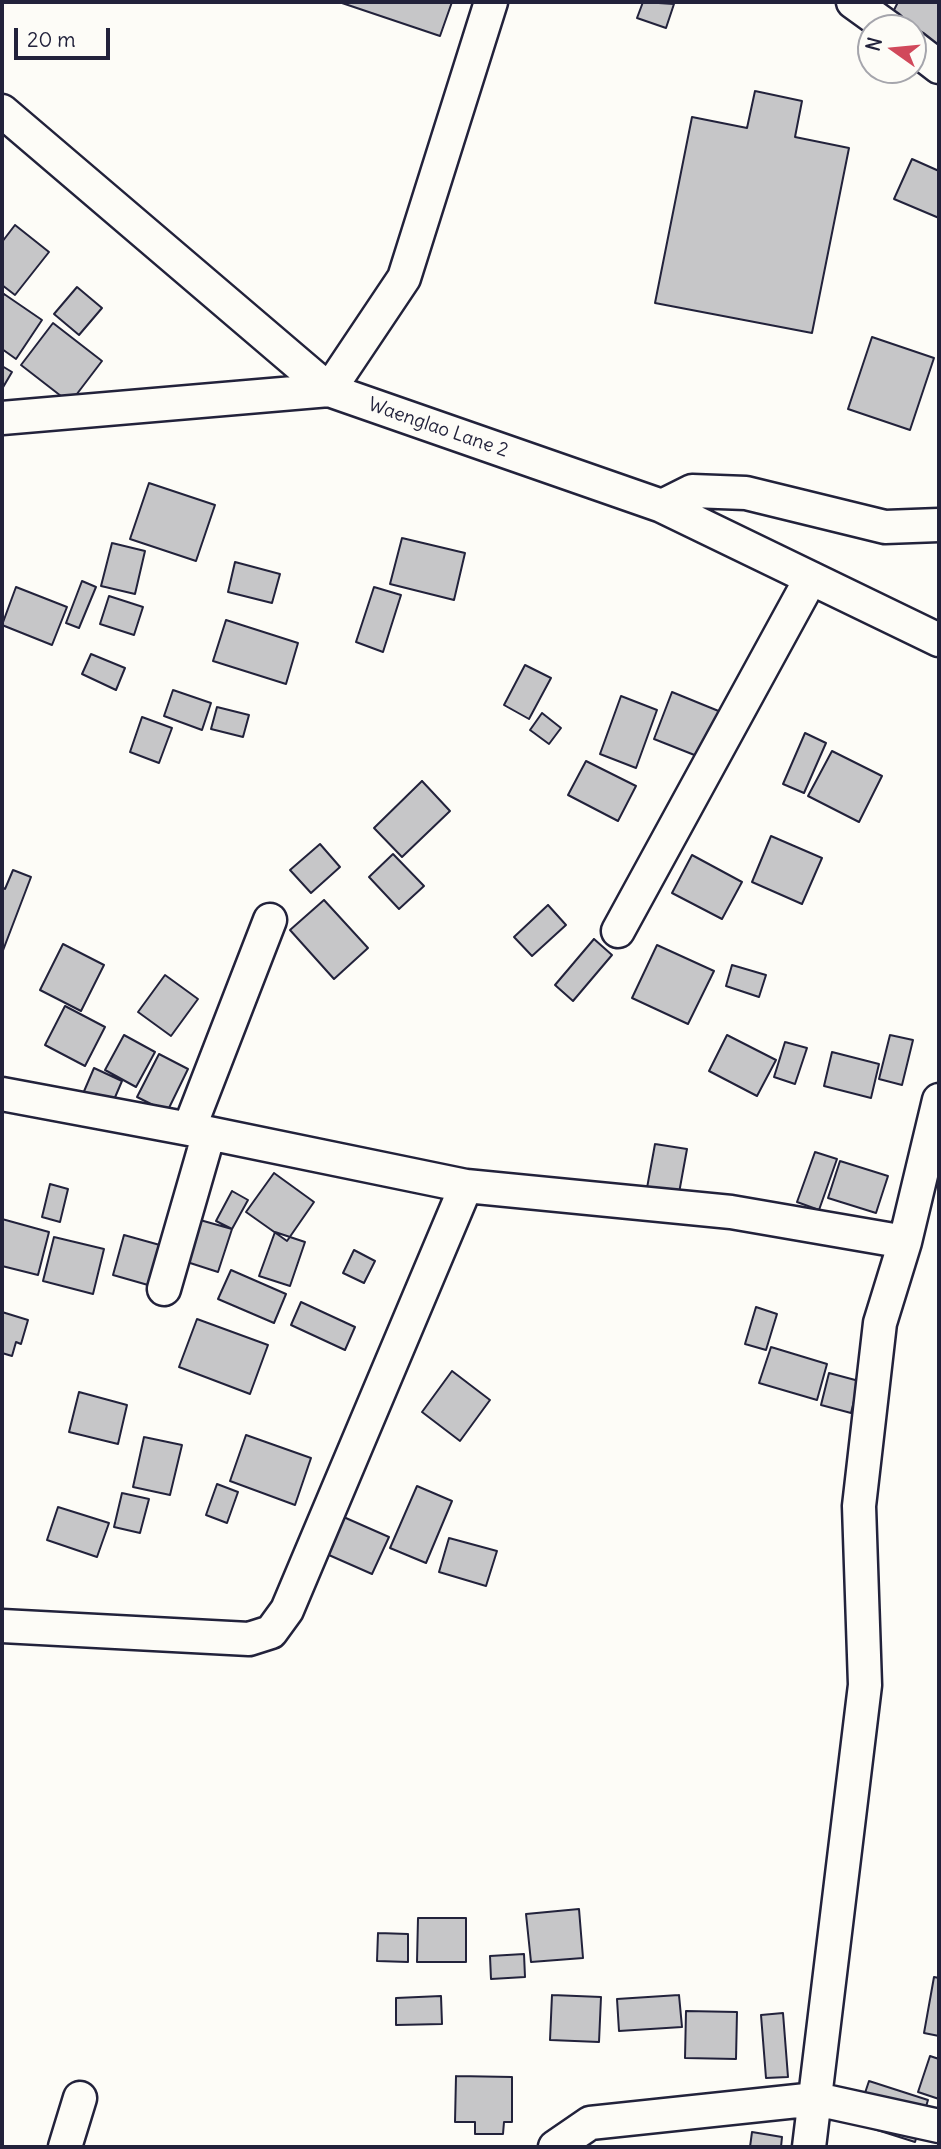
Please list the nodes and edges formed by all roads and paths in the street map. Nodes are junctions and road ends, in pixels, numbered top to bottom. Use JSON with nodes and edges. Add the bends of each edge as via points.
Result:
{"nodes":[{"id":1,"x":491,"y":2,"type":"edge"},
{"id":2,"x":853,"y":2,"type":"edge"},
{"id":3,"x":870,"y":14,"type":"edge"},
{"id":4,"x":2,"y":111,"type":"edge"},
{"id":5,"x":329,"y":390,"type":"junction"},
{"id":6,"x":2,"y":418,"type":"edge"},
{"id":7,"x":662,"y":506,"type":"junction"},
{"id":8,"x":939,"y":525,"type":"edge"},
{"id":9,"x":811,"y":578,"type":"junction"},
{"id":10,"x":939,"y":640,"type":"edge"},
{"id":11,"x":270,"y":920,"type":"dead end"},
{"id":12,"x":618,"y":931,"type":"dead end"},
{"id":13,"x":2,"y":1094,"type":"edge"},
{"id":14,"x":939,"y":1100,"type":"edge"},
{"id":15,"x":199,"y":1131,"type":"junction"},
{"id":16,"x":466,"y":1186,"type":"junction"},
{"id":17,"x":905,"y":1242,"type":"junction"},
{"id":18,"x":164,"y":1289,"type":"dead end"},
{"id":19,"x":2,"y":1626,"type":"edge"},
{"id":20,"x":80,"y":2098,"type":"dead end"},
{"id":21,"x":816,"y":2099,"type":"junction"},
{"id":22,"x":939,"y":2126,"type":"edge"},
{"id":23,"x":65,"y":2147,"type":"edge"},
{"id":24,"x":555,"y":2147,"type":"edge"},
{"id":25,"x":809,"y":2147,"type":"edge"}],
"edges":[{"from":1,"to":5,"type":"street","via":[[404,278]]},
{"from":2,"to":3,"type":"street"},
{"from":4,"to":5,"type":"street","name":"Waenglao Lane 2"},
{"from":5,"to":6,"type":"street"},
{"from":5,"to":7,"type":"street","name":"Waenglao Lane 2"},
{"from":7,"to":8,"type":"street","via":[[692,491],[746,493],[885,527]]},
{"from":7,"to":9,"type":"street","name":"Waenglao Lane 2"},
{"from":9,"to":10,"type":"street","name":"Waenglao Lane 2"},
{"from":9,"to":12,"type":"street"},
{"from":11,"to":15,"type":"street"},
{"from":13,"to":15,"type":"street"},
{"from":14,"to":17,"type":"street"},
{"from":15,"to":16,"type":"street"},
{"from":15,"to":18,"type":"street"},
{"from":16,"to":17,"type":"street","via":[[731,1212]]},
{"from":16,"to":19,"type":"street","via":[[287,1610],[271,1632],[250,1639]]},
{"from":17,"to":21,"type":"street","via":[[880,1323],[859,1506],[865,1685]]},
{"from":20,"to":23,"type":"street"},
{"from":21,"to":22,"type":"street"},
{"from":21,"to":24,"type":"street","via":[[590,2123]]},
{"from":21,"to":25,"type":"street"}]}
